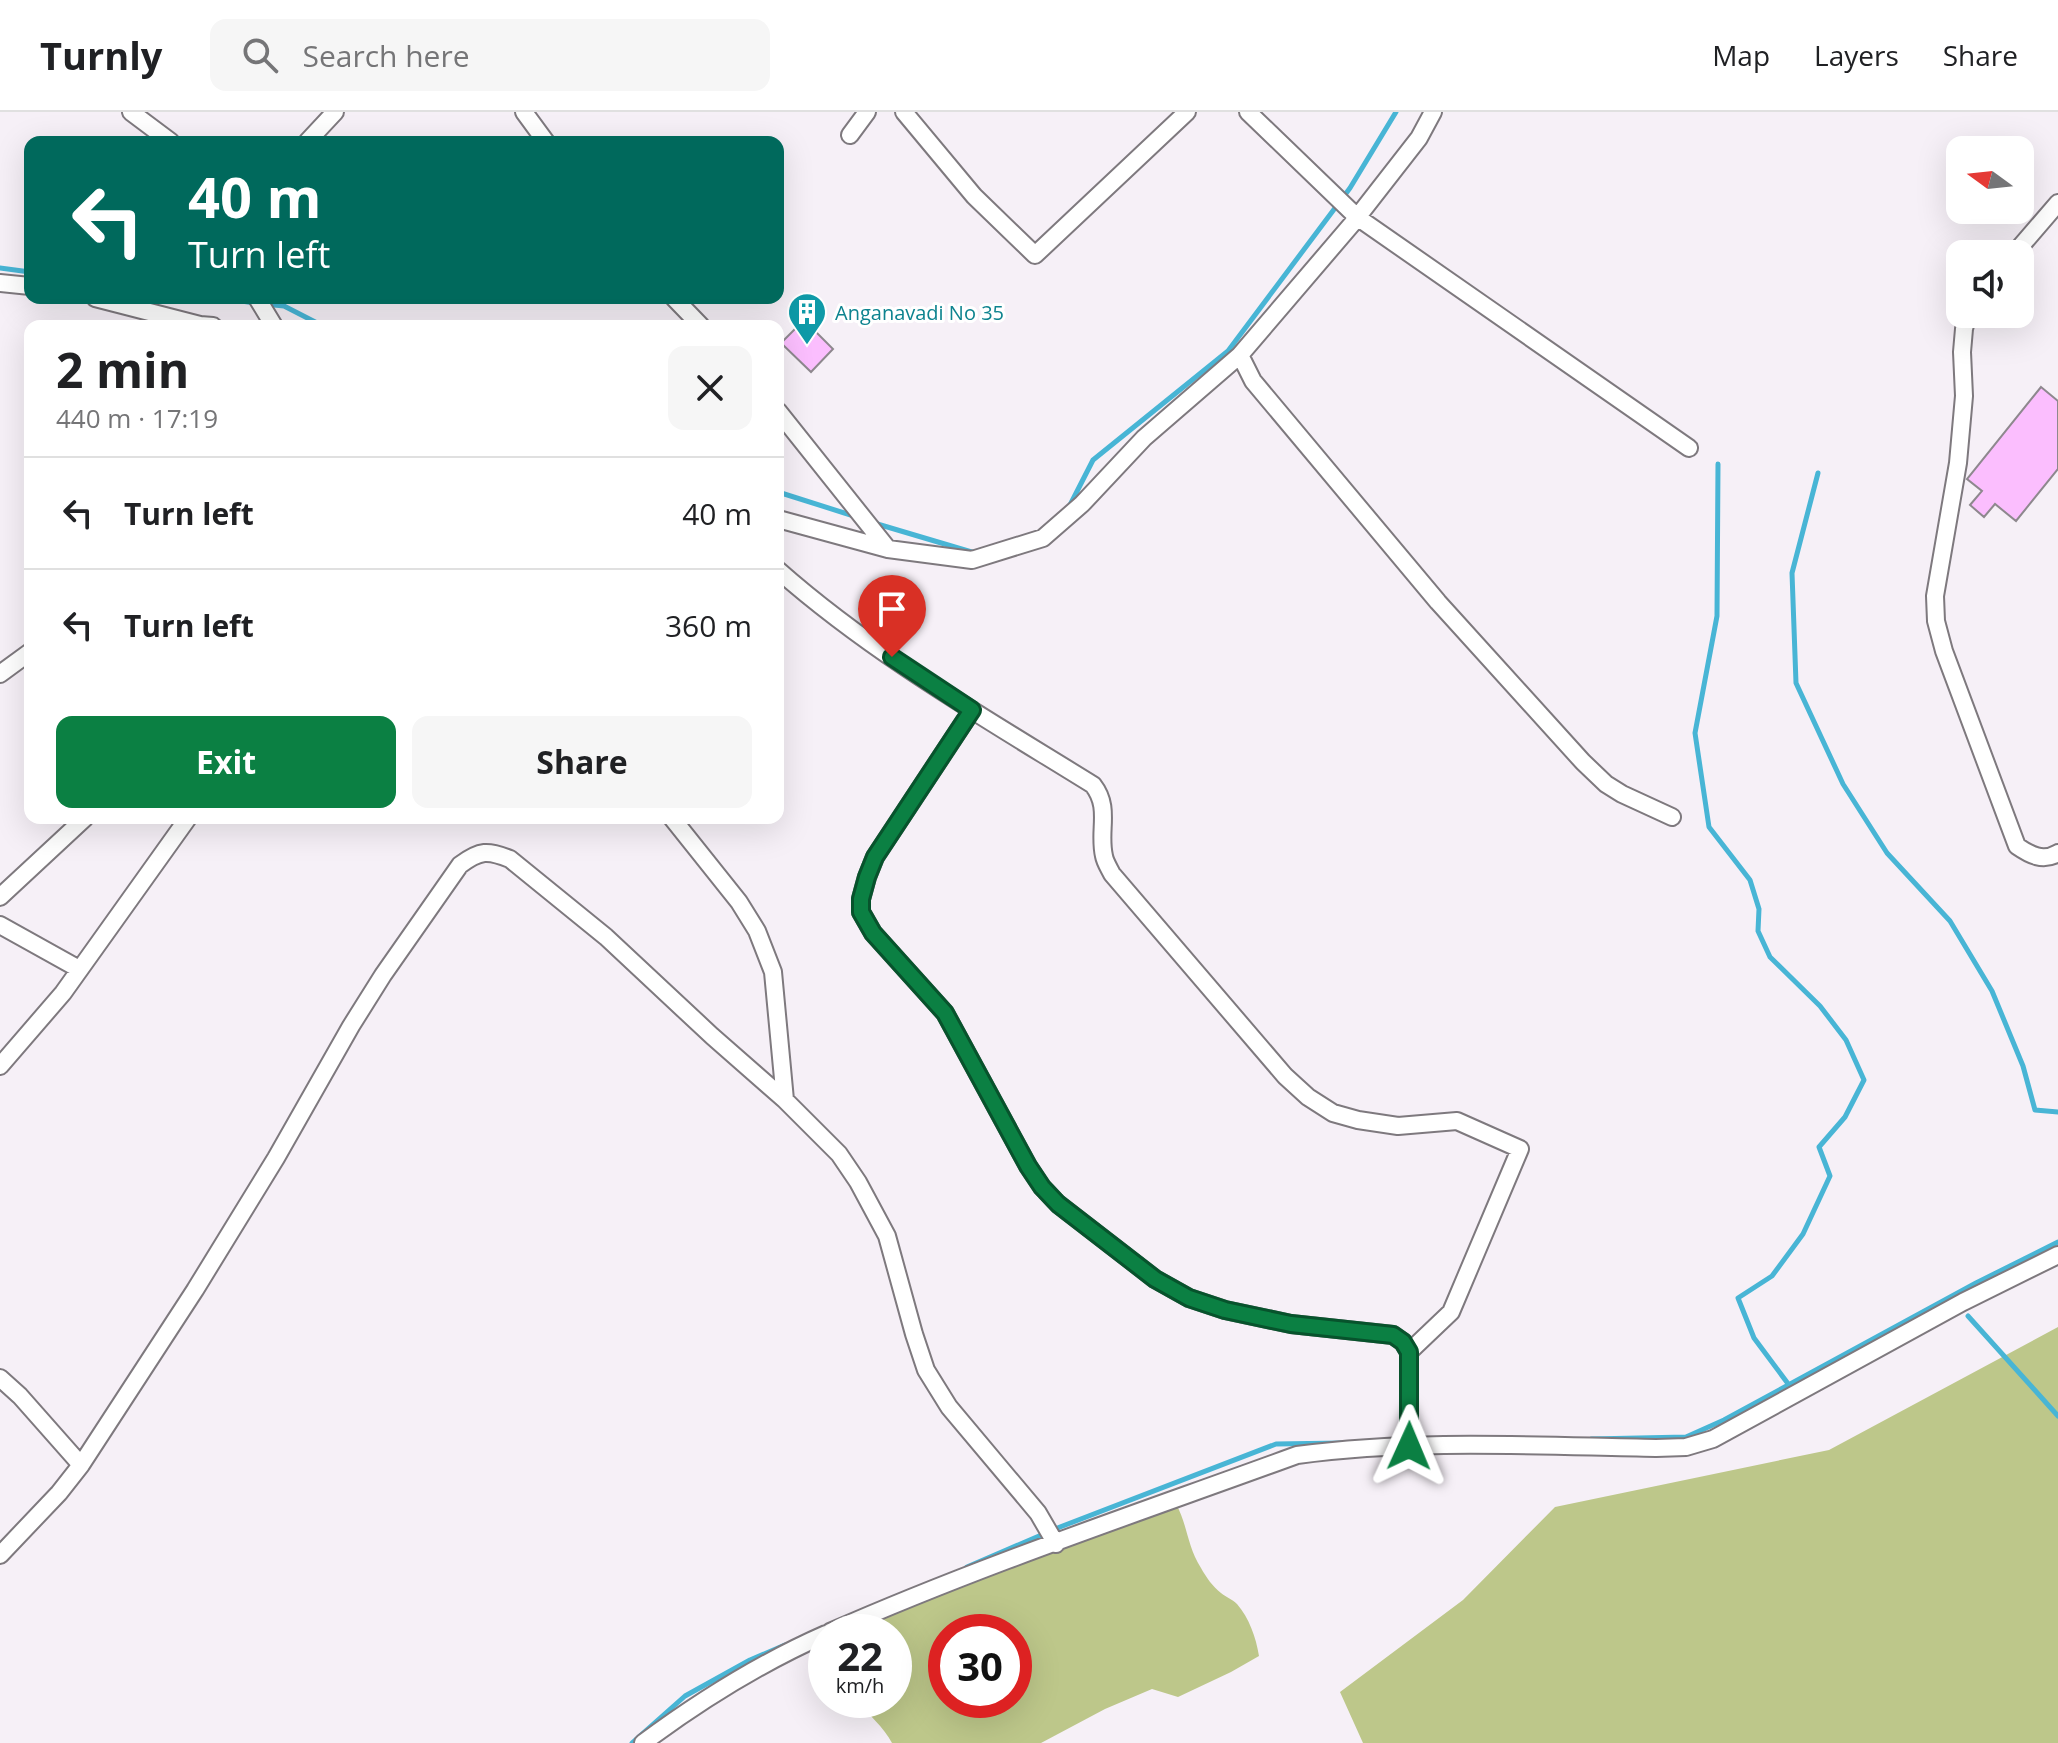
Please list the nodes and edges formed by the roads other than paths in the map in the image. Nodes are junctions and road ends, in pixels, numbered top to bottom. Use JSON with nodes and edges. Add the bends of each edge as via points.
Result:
{"nodes":[{"id":1,"x":131,"y":112,"type":"edge"},
{"id":2,"x":335,"y":112,"type":"edge"},
{"id":3,"x":524,"y":112,"type":"edge"},
{"id":4,"x":867,"y":112,"type":"edge"},
{"id":5,"x":904,"y":112,"type":"edge"},
{"id":6,"x":1187,"y":112,"type":"edge"},
{"id":7,"x":1248,"y":112,"type":"edge"},
{"id":8,"x":1433,"y":112,"type":"edge"},
{"id":9,"x":850,"y":135,"type":"dead end"},
{"id":10,"x":163,"y":136,"type":"edge"},
{"id":11,"x":313,"y":136,"type":"edge"},
{"id":12,"x":542,"y":136,"type":"edge"},
{"id":13,"x":2058,"y":203,"type":"edge"},
{"id":14,"x":1357,"y":217,"type":"junction"},
{"id":15,"x":2026,"y":240,"type":"edge"},
{"id":16,"x":3,"y":286,"type":"edge"},
{"id":17,"x":24,"y":286,"type":"edge"},
{"id":18,"x":120,"y":304,"type":"edge"},
{"id":19,"x":680,"y":304,"type":"edge"},
{"id":20,"x":185,"y":320,"type":"edge"},
{"id":21,"x":695,"y":320,"type":"edge"},
{"id":22,"x":1964,"y":328,"type":"edge"},
{"id":23,"x":1240,"y":355,"type":"junction"},
{"id":24,"x":784,"y":419,"type":"edge"},
{"id":25,"x":1689,"y":448,"type":"dead end"},
{"id":26,"x":784,"y":521,"type":"edge"},
{"id":27,"x":888,"y":549,"type":"junction"},
{"id":28,"x":784,"y":575,"type":"edge"},
{"id":29,"x":24,"y":656,"type":"edge"},
{"id":30,"x":0,"y":674,"type":"edge"},
{"id":31,"x":972,"y":710,"type":"junction"},
{"id":32,"x":1672,"y":817,"type":"dead end"},
{"id":33,"x":79,"y":824,"type":"edge"},
{"id":34,"x":184,"y":824,"type":"edge"},
{"id":35,"x":677,"y":824,"type":"edge"},
{"id":36,"x":2058,"y":853,"type":"edge"},
{"id":37,"x":0,"y":897,"type":"edge"},
{"id":38,"x":0,"y":925,"type":"edge"},
{"id":39,"x":79,"y":969,"type":"junction"},
{"id":40,"x":0,"y":1066,"type":"edge"},
{"id":41,"x":785,"y":1100,"type":"junction"},
{"id":42,"x":2058,"y":1255,"type":"edge"},
{"id":43,"x":1409,"y":1352,"type":"junction"},
{"id":44,"x":0,"y":1378,"type":"edge"},
{"id":45,"x":1409,"y":1446,"type":"junction"},
{"id":46,"x":81,"y":1465,"type":"junction"},
{"id":47,"x":1054,"y":1540,"type":"junction"},
{"id":48,"x":0,"y":1555,"type":"edge"},
{"id":49,"x":873,"y":1614,"type":"edge"},
{"id":50,"x":808,"y":1642,"type":"edge"},
{"id":51,"x":643,"y":1743,"type":"edge"}],
"edges":[{"from":1,"to":10,"type":"street"},
{"from":2,"to":11,"type":"street"},
{"from":3,"to":12,"type":"street"},
{"from":4,"to":9,"type":"street"},
{"from":5,"to":6,"type":"street","via":[[974,196],[1035,255]]},
{"from":7,"to":14,"type":"street"},
{"from":8,"to":14,"type":"street"},
{"from":13,"to":15,"type":"street"},
{"from":14,"to":23,"type":"street"},
{"from":14,"to":25,"type":"street"},
{"from":16,"to":17,"type":"street"},
{"from":18,"to":20,"type":"street"},
{"from":19,"to":21,"type":"street"},
{"from":22,"to":36,"type":"street","via":[[1962,425],[1935,596],[1936,621],[2017,846],[2040,858]]},
{"from":23,"to":27,"type":"street","via":[[1144,438],[1043,538],[972,560]]},
{"from":23,"to":32,"type":"street","via":[[1253,381],[1438,602],[1583,762],[1622,794]]},
{"from":24,"to":27,"type":"street"},
{"from":26,"to":27,"type":"street"},
{"from":28,"to":31,"type":"street","via":[[816,604]]},
{"from":29,"to":30,"type":"street"},
{"from":31,"to":43,"type":"street","via":[[875,857],[861,912],[873,933],[945,1013],[1042,1187],[1155,1279],[1189,1298],[1291,1324],[1393,1335]]},
{"from":31,"to":43,"type":"street","via":[[1093,785],[1104,810],[1104,858],[1112,874],[1308,1097],[1333,1113],[1358,1120],[1398,1126],[1457,1121],[1520,1149],[1451,1312]]},
{"from":33,"to":37,"type":"street"},
{"from":34,"to":39,"type":"street"},
{"from":35,"to":41,"type":"street","via":[[757,931],[773,972]]},
{"from":38,"to":39,"type":"street"},
{"from":39,"to":40,"type":"street"},
{"from":41,"to":46,"type":"street","via":[[606,937],[510,859],[483,852],[473,855],[460,865],[383,975],[195,1290]]},
{"from":41,"to":47,"type":"street","via":[[839,1154],[887,1236],[926,1370]]},
{"from":42,"to":45,"type":"street","via":[[1713,1439],[1686,1447]]},
{"from":43,"to":45,"type":"street"},
{"from":44,"to":46,"type":"street"},
{"from":45,"to":47,"type":"street","via":[[1297,1455]]},
{"from":46,"to":48,"type":"street"},
{"from":47,"to":49,"type":"street"},
{"from":50,"to":51,"type":"street","via":[[750,1671]]}]}
